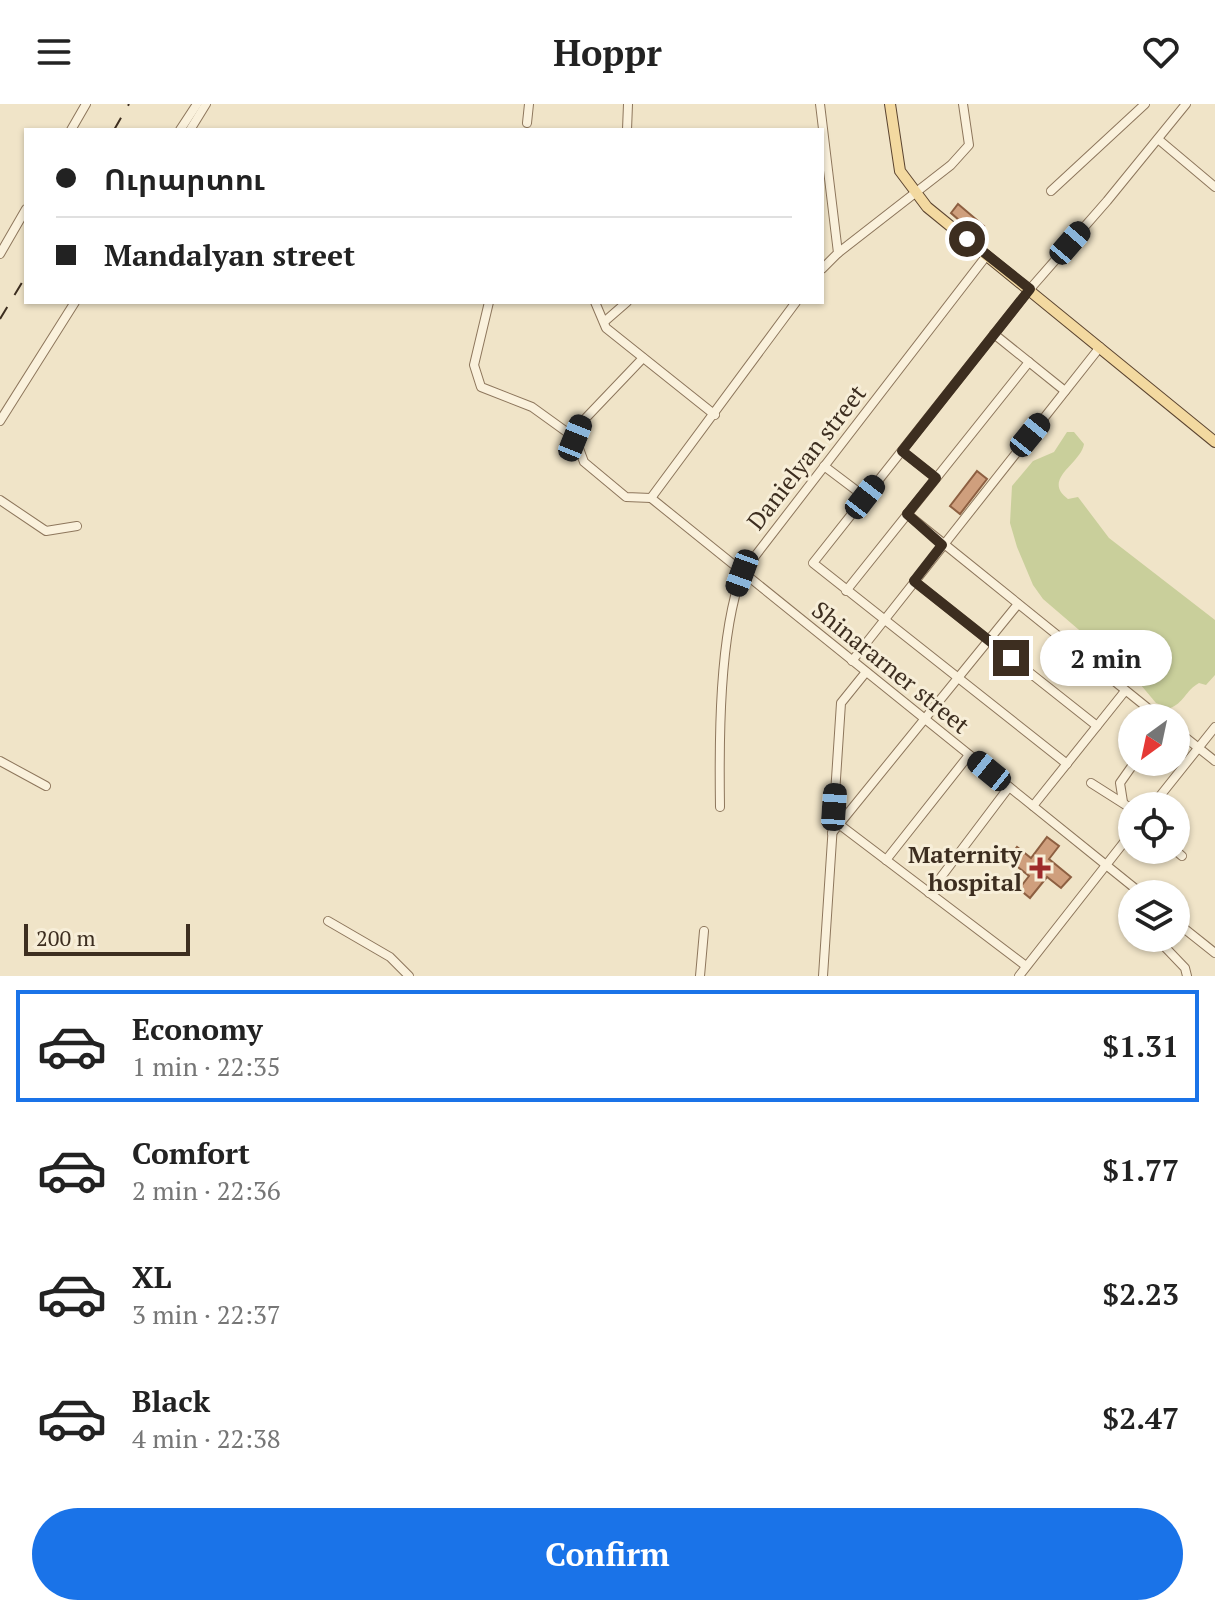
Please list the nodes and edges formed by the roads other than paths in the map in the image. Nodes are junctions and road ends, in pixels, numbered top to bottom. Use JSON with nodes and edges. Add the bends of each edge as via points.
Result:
{"nodes":[{"id":1,"x":86,"y":104,"type":"edge"},
{"id":2,"x":197,"y":104,"type":"edge"},
{"id":3,"x":206,"y":104,"type":"edge"},
{"id":4,"x":529,"y":104,"type":"edge"},
{"id":5,"x":628,"y":104,"type":"edge"},
{"id":6,"x":820,"y":104,"type":"edge"},
{"id":7,"x":890,"y":104,"type":"edge"},
{"id":8,"x":963,"y":104,"type":"edge"},
{"id":9,"x":1145,"y":104,"type":"edge"},
{"id":10,"x":1186,"y":104,"type":"edge"},
{"id":11,"x":527,"y":123,"type":"dead end"},
{"id":12,"x":72,"y":128,"type":"edge"},
{"id":13,"x":181,"y":128,"type":"edge"},
{"id":14,"x":191,"y":128,"type":"edge"},
{"id":15,"x":627,"y":128,"type":"edge"},
{"id":16,"x":823,"y":128,"type":"edge"},
{"id":17,"x":824,"y":137,"type":"edge"},
{"id":18,"x":1158,"y":139,"type":"junction"},
{"id":19,"x":1215,"y":187,"type":"edge"},
{"id":20,"x":1051,"y":191,"type":"dead end"},
{"id":21,"x":916,"y":194,"type":"junction"},
{"id":22,"x":24,"y":212,"type":"edge"},
{"id":23,"x":838,"y":253,"type":"junction"},
{"id":24,"x":0,"y":254,"type":"edge"},
{"id":25,"x":987,"y":255,"type":"junction"},
{"id":26,"x":824,"y":267,"type":"edge"},
{"id":27,"x":1030,"y":289,"type":"junction"},
{"id":28,"x":74,"y":304,"type":"edge"},
{"id":29,"x":489,"y":304,"type":"edge"},
{"id":30,"x":596,"y":304,"type":"edge"},
{"id":31,"x":625,"y":304,"type":"edge"},
{"id":32,"x":795,"y":304,"type":"edge"},
{"id":33,"x":604,"y":322,"type":"junction"},
{"id":34,"x":994,"y":334,"type":"junction"},
{"id":35,"x":1100,"y":347,"type":"junction"},
{"id":36,"x":643,"y":358,"type":"junction"},
{"id":37,"x":1029,"y":362,"type":"junction"},
{"id":38,"x":1065,"y":391,"type":"junction"},
{"id":39,"x":715,"y":415,"type":"junction"},
{"id":40,"x":0,"y":421,"type":"edge"},
{"id":41,"x":575,"y":438,"type":"junction"},
{"id":42,"x":1215,"y":442,"type":"edge"},
{"id":43,"x":902,"y":451,"type":"junction"},
{"id":44,"x":824,"y":466,"type":"junction"},
{"id":45,"x":936,"y":478,"type":"junction"},
{"id":46,"x":865,"y":497,"type":"junction"},
{"id":47,"x":651,"y":498,"type":"junction"},
{"id":48,"x":0,"y":500,"type":"edge"},
{"id":49,"x":907,"y":514,"type":"junction"},
{"id":50,"x":77,"y":526,"type":"dead end"},
{"id":51,"x":942,"y":545,"type":"junction"},
{"id":52,"x":742,"y":573,"type":"junction"},
{"id":53,"x":914,"y":581,"type":"junction"},
{"id":54,"x":846,"y":591,"type":"junction"},
{"id":55,"x":1018,"y":604,"type":"junction"},
{"id":56,"x":883,"y":620,"type":"junction"},
{"id":57,"x":989,"y":640,"type":"junction"},
{"id":58,"x":852,"y":661,"type":"junction"},
{"id":59,"x":866,"y":672,"type":"junction"},
{"id":60,"x":958,"y":679,"type":"junction"},
{"id":61,"x":1125,"y":691,"type":"junction"},
{"id":62,"x":1142,"y":704,"type":"edge"},
{"id":63,"x":926,"y":721,"type":"junction"},
{"id":64,"x":1097,"y":726,"type":"junction"},
{"id":65,"x":1215,"y":727,"type":"edge"},
{"id":66,"x":1190,"y":741,"type":"edge"},
{"id":67,"x":1199,"y":748,"type":"junction"},
{"id":68,"x":969,"y":755,"type":"junction"},
{"id":69,"x":0,"y":761,"type":"edge"},
{"id":70,"x":1215,"y":761,"type":"edge"},
{"id":71,"x":1067,"y":764,"type":"junction"},
{"id":72,"x":1091,"y":783,"type":"dead end"},
{"id":73,"x":46,"y":786,"type":"dead end"},
{"id":74,"x":1009,"y":787,"type":"junction"},
{"id":75,"x":1163,"y":792,"type":"edge"},
{"id":76,"x":1118,"y":802,"type":"edge"},
{"id":77,"x":1033,"y":806,"type":"junction"},
{"id":78,"x":720,"y":807,"type":"dead end"},
{"id":79,"x":840,"y":825,"type":"junction"},
{"id":80,"x":832,"y":833,"type":"junction"},
{"id":81,"x":1118,"y":850,"type":"edge"},
{"id":82,"x":886,"y":860,"type":"junction"},
{"id":83,"x":1106,"y":865,"type":"junction"},
{"id":84,"x":1125,"y":880,"type":"edge"},
{"id":85,"x":929,"y":893,"type":"junction"},
{"id":86,"x":328,"y":921,"type":"dead end"},
{"id":87,"x":704,"y":931,"type":"dead end"},
{"id":88,"x":1190,"y":933,"type":"edge"},
{"id":89,"x":1170,"y":952,"type":"edge"},
{"id":90,"x":1215,"y":953,"type":"edge"},
{"id":91,"x":1026,"y":966,"type":"junction"},
{"id":92,"x":409,"y":976,"type":"edge"},
{"id":93,"x":700,"y":976,"type":"edge"},
{"id":94,"x":823,"y":976,"type":"edge"},
{"id":95,"x":1019,"y":976,"type":"edge"},
{"id":96,"x":1187,"y":976,"type":"edge"}],
"edges":[{"from":1,"to":12,"type":"street"},
{"from":2,"to":13,"type":"street"},
{"from":3,"to":14,"type":"street"},
{"from":4,"to":11,"type":"street"},
{"from":5,"to":15,"type":"street"},
{"from":6,"to":16,"type":"street"},
{"from":7,"to":21,"type":"main road","via":[[900,171]]},
{"from":8,"to":21,"type":"street","via":[[969,145]]},
{"from":9,"to":20,"type":"street"},
{"from":10,"to":18,"type":"street"},
{"from":17,"to":23,"type":"street"},
{"from":18,"to":19,"type":"street"},
{"from":18,"to":27,"type":"street"},
{"from":21,"to":23,"type":"street"},
{"from":21,"to":25,"type":"main road"},
{"from":22,"to":24,"type":"street"},
{"from":23,"to":26,"type":"street"},
{"from":25,"to":27,"type":"main road"},
{"from":25,"to":44,"type":"street","name":"Danielyan street"},
{"from":27,"to":34,"type":"street"},
{"from":27,"to":35,"type":"main road"},
{"from":28,"to":40,"type":"street"},
{"from":29,"to":41,"type":"street","via":[[474,365],[481,387],[532,407]]},
{"from":30,"to":33,"type":"street"},
{"from":31,"to":33,"type":"street"},
{"from":32,"to":39,"type":"street"},
{"from":33,"to":36,"type":"street"},
{"from":34,"to":37,"type":"street"},
{"from":34,"to":43,"type":"street"},
{"from":35,"to":38,"type":"street"},
{"from":35,"to":42,"type":"main road"},
{"from":36,"to":39,"type":"street"},
{"from":36,"to":41,"type":"street","via":[[581,423]]},
{"from":37,"to":38,"type":"street"},
{"from":37,"to":45,"type":"street"},
{"from":38,"to":51,"type":"street"},
{"from":39,"to":47,"type":"street"},
{"from":41,"to":47,"type":"street","via":[[584,462],[626,497]]},
{"from":43,"to":45,"type":"street"},
{"from":43,"to":46,"type":"street"},
{"from":44,"to":46,"type":"street"},
{"from":44,"to":52,"type":"street","name":"Danielyan street"},
{"from":45,"to":49,"type":"street"},
{"from":46,"to":54,"type":"street","via":[[813,563]]},
{"from":47,"to":52,"type":"street","name":"Shinararner street"},
{"from":48,"to":50,"type":"street","via":[[46,531]]},
{"from":49,"to":51,"type":"street"},
{"from":49,"to":54,"type":"street"},
{"from":51,"to":53,"type":"street"},
{"from":51,"to":55,"type":"street"},
{"from":52,"to":58,"type":"street","name":"Shinararner street"},
{"from":52,"to":78,"type":"street","name":"Danielyan street","via":[[731,602],[719,747]]},
{"from":53,"to":56,"type":"street"},
{"from":53,"to":57,"type":"street"},
{"from":54,"to":56,"type":"street"},
{"from":55,"to":57,"type":"street"},
{"from":55,"to":61,"type":"street"},
{"from":56,"to":58,"type":"street"},
{"from":56,"to":60,"type":"street"},
{"from":57,"to":60,"type":"street"},
{"from":57,"to":64,"type":"street"},
{"from":58,"to":59,"type":"street","name":"Shinararner street"},
{"from":59,"to":63,"type":"street","name":"Shinararner street"},
{"from":59,"to":80,"type":"street","via":[[841,703]]},
{"from":60,"to":63,"type":"street"},
{"from":60,"to":71,"type":"street"},
{"from":61,"to":62,"type":"street"},
{"from":61,"to":64,"type":"street"},
{"from":63,"to":68,"type":"street","name":"Shinararner street"},
{"from":63,"to":79,"type":"street"},
{"from":64,"to":71,"type":"street"},
{"from":65,"to":67,"type":"street"},
{"from":66,"to":67,"type":"street"},
{"from":67,"to":70,"type":"street"},
{"from":67,"to":75,"type":"street"},
{"from":68,"to":74,"type":"street","name":"Shinararner street"},
{"from":68,"to":82,"type":"street"},
{"from":69,"to":73,"type":"street"},
{"from":71,"to":77,"type":"street"},
{"from":72,"to":76,"type":"street"},
{"from":74,"to":77,"type":"street","name":"Shinararner street"},
{"from":74,"to":85,"type":"street"},
{"from":77,"to":83,"type":"street","name":"Shinararner street"},
{"from":79,"to":80,"type":"street"},
{"from":79,"to":82,"type":"street"},
{"from":80,"to":94,"type":"street"},
{"from":81,"to":83,"type":"street"},
{"from":82,"to":85,"type":"street"},
{"from":83,"to":84,"type":"street","name":"Shinararner street"},
{"from":83,"to":91,"type":"street"},
{"from":85,"to":91,"type":"street"},
{"from":86,"to":92,"type":"street","via":[[381,951]]},
{"from":87,"to":93,"type":"street"},
{"from":88,"to":90,"type":"street"},
{"from":89,"to":96,"type":"street"},
{"from":91,"to":95,"type":"street"}]}
